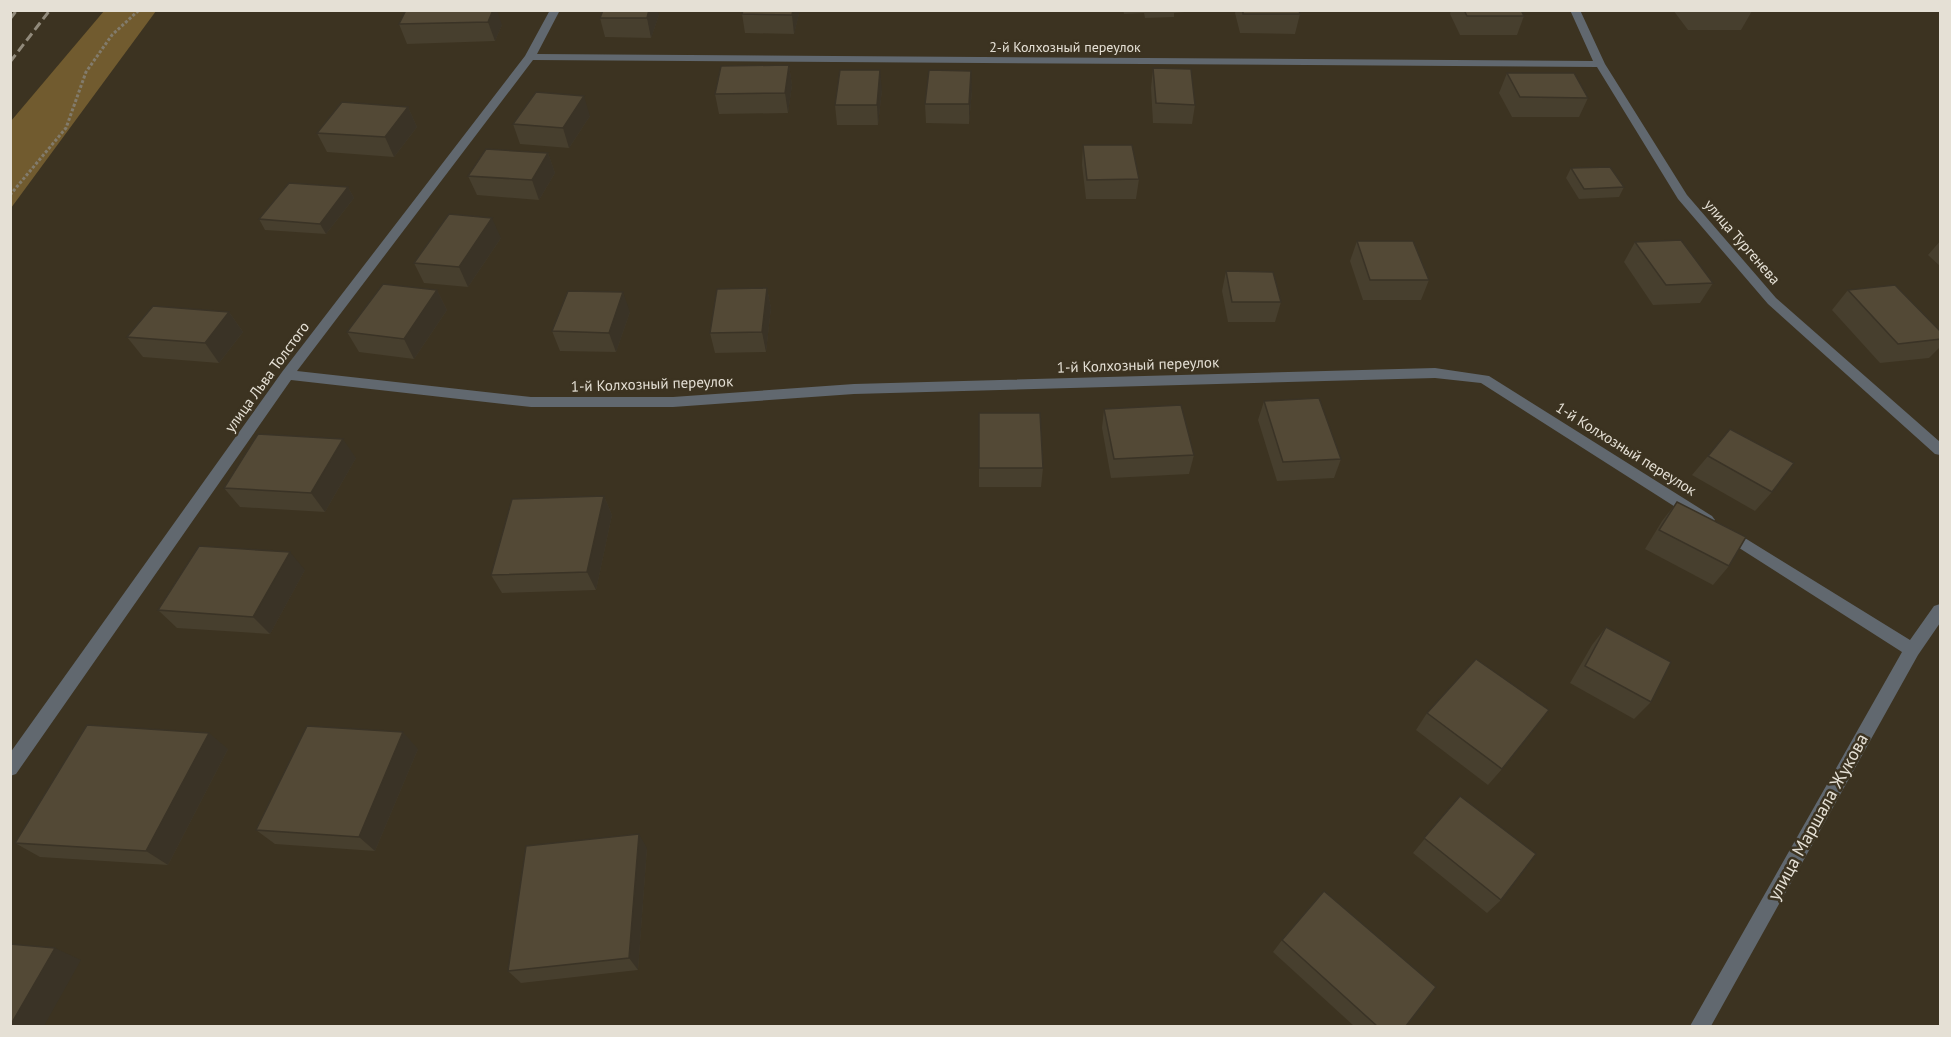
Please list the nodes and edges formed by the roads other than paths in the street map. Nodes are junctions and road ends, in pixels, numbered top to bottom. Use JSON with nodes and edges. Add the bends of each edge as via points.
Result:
{"nodes":[{"id":1,"x":555,"y":10,"type":"edge"},
{"id":2,"x":1575,"y":10,"type":"edge"},
{"id":3,"x":530,"y":57,"type":"junction"},
{"id":4,"x":1600,"y":64,"type":"junction"},
{"id":5,"x":287,"y":375,"type":"junction"},
{"id":6,"x":1941,"y":450,"type":"edge"},
{"id":7,"x":1941,"y":611,"type":"edge"},
{"id":8,"x":1912,"y":650,"type":"junction"},
{"id":9,"x":10,"y":768,"type":"edge"},
{"id":10,"x":1700,"y":1026,"type":"edge"}],
"edges":[{"from":1,"to":3,"type":"street","name":"улица Льва Толстого"},
{"from":2,"to":4,"type":"street","name":"улица Тургенева"},
{"from":3,"to":4,"type":"street","name":"2-й Колхозный переулок"},
{"from":3,"to":5,"type":"street","name":"улица Льва Толстого"},
{"from":4,"to":6,"type":"street","name":"улица Тургенева","via":[[1682,197],[1772,301]]},
{"from":5,"to":8,"type":"street","name":"1-й Колхозный переулок","via":[[531,402],[673,402],[854,389],[1435,373],[1484,379]]},
{"from":5,"to":9,"type":"street","name":"улица Льва Толстого"},
{"from":7,"to":8,"type":"street","name":"улица Маршала Жукова"},
{"from":8,"to":10,"type":"street","name":"улица Маршала Жукова"}]}
